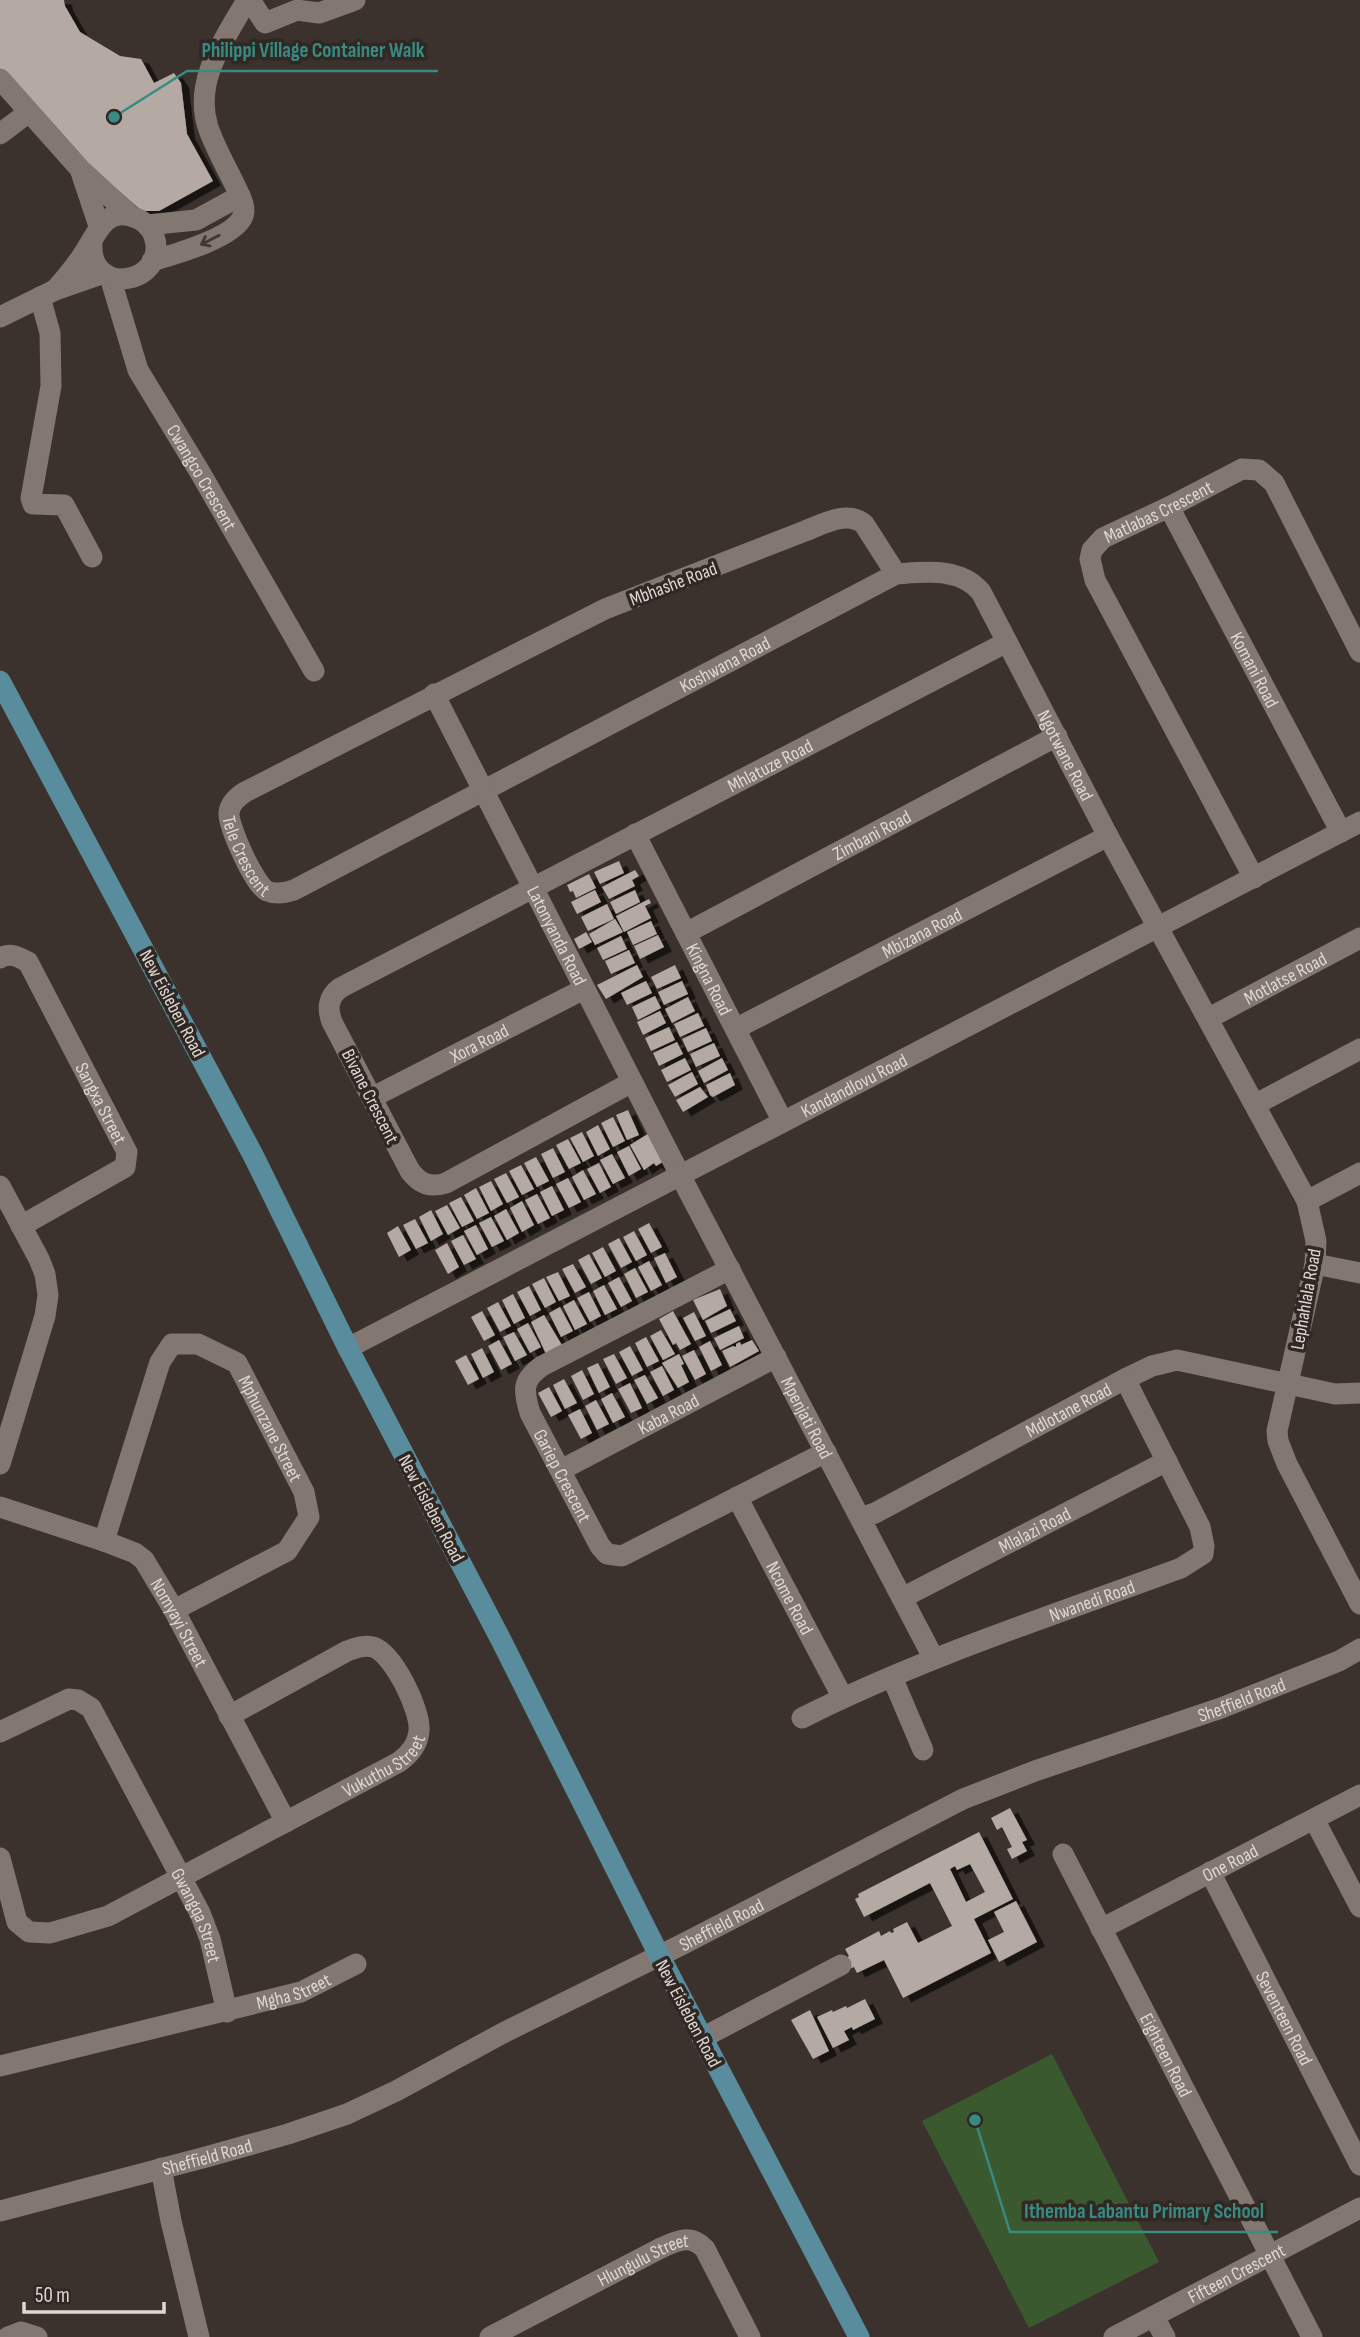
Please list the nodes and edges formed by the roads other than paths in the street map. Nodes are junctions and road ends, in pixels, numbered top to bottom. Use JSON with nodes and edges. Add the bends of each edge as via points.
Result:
{"nodes":[{"id":1,"x":249,"y":0,"type":"edge"},
{"id":2,"x":355,"y":0,"type":"edge"},
{"id":3,"x":307,"y":6,"type":"edge"},
{"id":4,"x":0,"y":79,"type":"edge"},
{"id":5,"x":29,"y":112,"type":"junction"},
{"id":6,"x":0,"y":134,"type":"edge"},
{"id":7,"x":81,"y":170,"type":"junction"},
{"id":8,"x":237,"y":188,"type":"junction"},
{"id":9,"x":139,"y":220,"type":"junction"},
{"id":10,"x":95,"y":234,"type":"junction"},
{"id":11,"x":152,"y":261,"type":"junction"},
{"id":12,"x":107,"y":275,"type":"junction"},
{"id":13,"x":48,"y":293,"type":"junction"},
{"id":14,"x":0,"y":317,"type":"edge"},
{"id":15,"x":1170,"y":507,"type":"junction"},
{"id":16,"x":92,"y":557,"type":"dead end"},
{"id":17,"x":896,"y":574,"type":"junction"},
{"id":18,"x":974,"y":584,"type":"joint"},
{"id":19,"x":1007,"y":642,"type":"junction"},
{"id":20,"x":1360,"y":652,"type":"edge"},
{"id":21,"x":314,"y":671,"type":"dead end"},
{"id":22,"x":0,"y":681,"type":"edge"},
{"id":23,"x":434,"y":694,"type":"junction"},
{"id":24,"x":1057,"y":736,"type":"junction"},
{"id":25,"x":483,"y":790,"type":"junction"},
{"id":26,"x":1360,"y":822,"type":"edge"},
{"id":27,"x":1341,"y":832,"type":"junction"},
{"id":28,"x":635,"y":834,"type":"junction"},
{"id":29,"x":1108,"y":836,"type":"junction"},
{"id":30,"x":1254,"y":878,"type":"junction"},
{"id":31,"x":533,"y":888,"type":"junction"},
{"id":32,"x":1158,"y":927,"type":"junction"},
{"id":33,"x":686,"y":933,"type":"junction"},
{"id":34,"x":1360,"y":938,"type":"edge"},
{"id":35,"x":0,"y":958,"type":"edge"},
{"id":36,"x":584,"y":989,"type":"junction"},
{"id":37,"x":1209,"y":1018,"type":"junction"},
{"id":38,"x":737,"y":1028,"type":"junction"},
{"id":39,"x":1360,"y":1049,"type":"edge"},
{"id":40,"x":632,"y":1082,"type":"junction"},
{"id":41,"x":373,"y":1097,"type":"junction"},
{"id":42,"x":1255,"y":1104,"type":"junction"},
{"id":43,"x":783,"y":1122,"type":"junction"},
{"id":44,"x":1360,"y":1173,"type":"edge"},
{"id":45,"x":680,"y":1175,"type":"junction"},
{"id":46,"x":0,"y":1186,"type":"edge"},
{"id":47,"x":1307,"y":1200,"type":"junction"},
{"id":48,"x":21,"y":1226,"type":"junction"},
{"id":49,"x":1315,"y":1264,"type":"junction"},
{"id":50,"x":730,"y":1269,"type":"junction"},
{"id":51,"x":1360,"y":1273,"type":"edge"},
{"id":52,"x":348,"y":1348,"type":"junction"},
{"id":53,"x":776,"y":1357,"type":"junction"},
{"id":54,"x":1125,"y":1379,"type":"junction"},
{"id":55,"x":1288,"y":1385,"type":"junction"},
{"id":56,"x":1360,"y":1393,"type":"edge"},
{"id":57,"x":826,"y":1452,"type":"junction"},
{"id":58,"x":1167,"y":1461,"type":"junction"},
{"id":59,"x":0,"y":1464,"type":"edge"},
{"id":60,"x":561,"y":1470,"type":"junction"},
{"id":61,"x":737,"y":1497,"type":"junction"},
{"id":62,"x":0,"y":1507,"type":"edge"},
{"id":63,"x":861,"y":1518,"type":"junction"},
{"id":64,"x":104,"y":1541,"type":"junction"},
{"id":65,"x":1358,"y":1595,"type":"edge"},
{"id":66,"x":902,"y":1598,"type":"junction"},
{"id":67,"x":174,"y":1610,"type":"junction"},
{"id":68,"x":1360,"y":1649,"type":"edge"},
{"id":69,"x":934,"y":1659,"type":"junction"},
{"id":70,"x":892,"y":1677,"type":"junction"},
{"id":71,"x":843,"y":1698,"type":"junction"},
{"id":72,"x":229,"y":1716,"type":"junction"},
{"id":73,"x":802,"y":1718,"type":"dead end"},
{"id":74,"x":0,"y":1732,"type":"edge"},
{"id":75,"x":923,"y":1750,"type":"dead end"},
{"id":76,"x":1360,"y":1795,"type":"edge"},
{"id":77,"x":1314,"y":1819,"type":"junction"},
{"id":78,"x":286,"y":1822,"type":"junction"},
{"id":79,"x":1063,"y":1854,"type":"dead end"},
{"id":80,"x":0,"y":1858,"type":"edge"},
{"id":81,"x":1210,"y":1872,"type":"junction"},
{"id":82,"x":181,"y":1878,"type":"junction"},
{"id":83,"x":1360,"y":1907,"type":"edge"},
{"id":84,"x":1101,"y":1929,"type":"junction"},
{"id":85,"x":659,"y":1955,"type":"junction"},
{"id":86,"x":356,"y":1964,"type":"dead end"},
{"id":87,"x":841,"y":1965,"type":"dead end"},
{"id":88,"x":227,"y":2012,"type":"junction"},
{"id":89,"x":702,"y":2038,"type":"junction"},
{"id":90,"x":0,"y":2066,"type":"edge"},
{"id":91,"x":1360,"y":2165,"type":"edge"},
{"id":92,"x":161,"y":2168,"type":"junction"},
{"id":93,"x":1360,"y":2207,"type":"edge"},
{"id":94,"x":0,"y":2211,"type":"edge"},
{"id":95,"x":1270,"y":2256,"type":"junction"},
{"id":96,"x":1154,"y":2317,"type":"junction"},
{"id":97,"x":8,"y":2337,"type":"edge"},
{"id":98,"x":37,"y":2337,"type":"edge"},
{"id":99,"x":200,"y":2337,"type":"edge"},
{"id":100,"x":490,"y":2337,"type":"edge"},
{"id":101,"x":750,"y":2337,"type":"edge"},
{"id":102,"x":859,"y":2337,"type":"edge"},
{"id":103,"x":1114,"y":2337,"type":"edge"},
{"id":104,"x":1165,"y":2337,"type":"edge"},
{"id":105,"x":1312,"y":2337,"type":"edge"}],
"edges":[{"from":1,"to":3,"type":"street","via":[[265,23]]},
{"from":1,"to":8,"type":"street","via":[[212,62],[204,96],[208,128]]},
{"from":2,"to":3,"type":"street","via":[[325,12]]},
{"from":4,"to":5,"type":"street"},
{"from":5,"to":6,"type":"street"},
{"from":5,"to":7,"type":"street"},
{"from":7,"to":9,"type":"street"},
{"from":7,"to":10,"type":"street"},
{"from":8,"to":9,"type":"street","via":[[196,220]]},
{"from":8,"to":11,"type":"street","one_way":true,"via":[[244,205],[236,225],[210,242]]},
{"from":9,"to":10,"type":"street","via":[[114,216]]},
{"from":9,"to":11,"type":"street","via":[[155,239]]},
{"from":10,"to":12,"type":"street","via":[[93,259]]},
{"from":10,"to":13,"type":"street"},
{"from":11,"to":12,"type":"street","via":[[132,278]]},
{"from":12,"to":13,"type":"street"},
{"from":12,"to":21,"type":"street","name":"Cwangco Crescent","via":[[138,370]]},
{"from":13,"to":14,"type":"street"},
{"from":13,"to":16,"type":"street","via":[[51,386],[31,498],[40,506],[64,505]]},
{"from":15,"to":20,"type":"street","name":"Matlabas Crescent","via":[[1242,469],[1268,476]]},
{"from":15,"to":27,"type":"street","name":"Komani Road"},
{"from":15,"to":30,"type":"street","name":"Matlabas Crescent","via":[[1097,543],[1092,550],[1092,570]]},
{"from":17,"to":18,"type":"street","name":"Koshwana Road","via":[[935,572]]},
{"from":17,"to":23,"type":"street","name":"Mbhashe Road","via":[[859,519],[838,519],[605,609]]},
{"from":17,"to":25,"type":"street","name":"Koshwana Road"},
{"from":18,"to":19,"type":"street","name":"Ngotwane Road"},
{"from":19,"to":24,"type":"street","name":"Ngotwane Road"},
{"from":19,"to":28,"type":"street","name":"Mhlatuze Road"},
{"from":22,"to":52,"type":"main road","name":"New Eisleben Road","via":[[253,1155]]},
{"from":23,"to":25,"type":"street","name":"Latonyanda Road"},
{"from":23,"to":25,"type":"street","name":"Tele Crescent","via":[[245,792],[233,803],[229,818],[257,883],[282,894],[294,890]]},
{"from":24,"to":29,"type":"street","name":"Ngotwane Road"},
{"from":24,"to":33,"type":"street","name":"Zimbani Road"},
{"from":25,"to":31,"type":"street","name":"Latonyanda Road"},
{"from":26,"to":27,"type":"street","name":"Kandandlovu Road"},
{"from":27,"to":30,"type":"street","name":"Kandandlovu Road"},
{"from":28,"to":31,"type":"street","name":"Mhlatuze Road"},
{"from":28,"to":33,"type":"street","name":"Kingna Road"},
{"from":29,"to":32,"type":"street","name":"Ngotwane Road"},
{"from":29,"to":38,"type":"street","name":"Mbizana Road"},
{"from":30,"to":32,"type":"street","name":"Kandandlovu Road"},
{"from":31,"to":36,"type":"street","name":"Latonyanda Road"},
{"from":31,"to":41,"type":"street","name":"Bivane Crescent","via":[[330,998],[330,1015]]},
{"from":32,"to":37,"type":"street","name":"Lephahlala Road"},
{"from":32,"to":43,"type":"street","name":"Kandandlovu Road"},
{"from":33,"to":38,"type":"street","name":"Kingna Road"},
{"from":34,"to":37,"type":"street","name":"Motlatse Road"},
{"from":35,"to":48,"type":"street","name":"Sangxa Street","via":[[18,956],[28,962],[127,1152],[125,1167]]},
{"from":36,"to":40,"type":"street","name":"Latonyanda Road"},
{"from":36,"to":41,"type":"street","name":"Xora Road"},
{"from":37,"to":42,"type":"street","name":"Lephahlala Road"},
{"from":38,"to":43,"type":"street","name":"Kingna Road"},
{"from":39,"to":42,"type":"street"},
{"from":40,"to":41,"type":"street","name":"Bivane Crescent","via":[[437,1186],[423,1183],[410,1171]]},
{"from":40,"to":45,"type":"street","name":"Latonyanda Road"},
{"from":42,"to":47,"type":"street","name":"Lephahlala Road"},
{"from":43,"to":45,"type":"street","name":"Kandandlovu Road"},
{"from":44,"to":47,"type":"street"},
{"from":45,"to":50,"type":"street","name":"Mpenjati Road"},
{"from":45,"to":52,"type":"street","name":"Kandandlovu Road"},
{"from":46,"to":48,"type":"street"},
{"from":47,"to":49,"type":"street","name":"Lephahlala Road","via":[[1315,1232]]},
{"from":48,"to":59,"type":"street","via":[[39,1259],[48,1294]]},
{"from":49,"to":51,"type":"street"},
{"from":49,"to":55,"type":"street","name":"Lephahlala Road"},
{"from":50,"to":53,"type":"street","name":"Mpenjati Road"},
{"from":50,"to":60,"type":"street","name":"Gariep Crescent","via":[[532,1373],[525,1397]]},
{"from":52,"to":85,"type":"main road","name":"New Eisleben Road"},
{"from":53,"to":57,"type":"street","name":"Mpenjati Road"},
{"from":53,"to":60,"type":"street","name":"Kaba Road"},
{"from":54,"to":55,"type":"street","name":"Mdlotane Road","via":[[1177,1360]]},
{"from":54,"to":58,"type":"street","name":"Nwanedi Road"},
{"from":54,"to":63,"type":"street","name":"Mdlotane Road"},
{"from":55,"to":56,"type":"street","name":"Mdlotane Road","via":[[1335,1394]]},
{"from":55,"to":65,"type":"street","name":"Lephahlala Road","via":[[1277,1430],[1280,1451]]},
{"from":57,"to":61,"type":"street","name":"Gariep Crescent"},
{"from":57,"to":63,"type":"street","name":"Mpenjati Road"},
{"from":58,"to":66,"type":"street","name":"Mlalazi Road"},
{"from":58,"to":69,"type":"street","name":"Nwanedi Road","via":[[1200,1527],[1204,1546],[1196,1560]]},
{"from":60,"to":61,"type":"street","name":"Gariep Crescent","via":[[600,1546],[613,1556],[632,1552]]},
{"from":61,"to":71,"type":"street","name":"Ncome Road"},
{"from":62,"to":64,"type":"street","name":"Nomyayi Street"},
{"from":63,"to":66,"type":"street","name":"Mpenjati Road"},
{"from":64,"to":67,"type":"street","name":"Nomyayi Street","via":[[144,1560]]},
{"from":64,"to":67,"type":"street","name":"Mphunzane Street","via":[[160,1362],[172,1344],[198,1343],[237,1363],[304,1492],[309,1517],[287,1551]]},
{"from":66,"to":69,"type":"street","name":"Mpenjati Road"},
{"from":67,"to":72,"type":"street","name":"Nomyayi Street"},
{"from":68,"to":85,"type":"street","name":"Sheffield Road","via":[[1221,1708],[963,1799]]},
{"from":69,"to":70,"type":"street","name":"Nwanedi Road"},
{"from":70,"to":71,"type":"street","name":"Nwanedi Road"},
{"from":70,"to":75,"type":"street"},
{"from":71,"to":73,"type":"street","name":"Nwanedi Road"},
{"from":72,"to":78,"type":"street","name":"Nomyayi Street"},
{"from":72,"to":78,"type":"street","name":"Vukuthu Street","via":[[361,1646],[382,1651],[394,1665],[418,1717],[416,1744],[410,1754]]},
{"from":74,"to":82,"type":"street","name":"Gwangqa Street","via":[[69,1699],[85,1703]]},
{"from":76,"to":77,"type":"street","name":"One Road"},
{"from":77,"to":81,"type":"street","name":"One Road"},
{"from":77,"to":83,"type":"street"},
{"from":78,"to":82,"type":"street","name":"Vukuthu Street"},
{"from":79,"to":84,"type":"street","name":"Eighteen Road"},
{"from":80,"to":82,"type":"street","via":[[17,1922],[29,1932],[50,1933],[108,1916]]},
{"from":81,"to":84,"type":"street","name":"One Road"},
{"from":81,"to":91,"type":"street","name":"Seventeen Road"},
{"from":82,"to":88,"type":"street","name":"Gwangqa Street","via":[[210,1939]]},
{"from":84,"to":95,"type":"street","name":"Eighteen Road"},
{"from":85,"to":89,"type":"main road","name":"New Eisleben Road"},
{"from":85,"to":92,"type":"street","name":"Sheffield Road","via":[[347,2114]]},
{"from":86,"to":88,"type":"street","name":"Mgha Street","via":[[301,1992]]},
{"from":87,"to":89,"type":"street"},
{"from":88,"to":90,"type":"street"},
{"from":89,"to":102,"type":"main road","name":"New Eisleben Road"},
{"from":92,"to":94,"type":"street","name":"Sheffield Road"},
{"from":92,"to":99,"type":"street"},
{"from":93,"to":95,"type":"street","name":"Fifteen Crescent"},
{"from":95,"to":96,"type":"street","name":"Fifteen Crescent"},
{"from":95,"to":105,"type":"street","name":"Eighteen Road"},
{"from":96,"to":103,"type":"street","name":"Fifteen Crescent"},
{"from":96,"to":104,"type":"street"},
{"from":97,"to":98,"type":"street","via":[[21,2332]]},
{"from":100,"to":101,"type":"street","name":"Hlungulu Street","via":[[685,2239],[705,2249]]}]}
